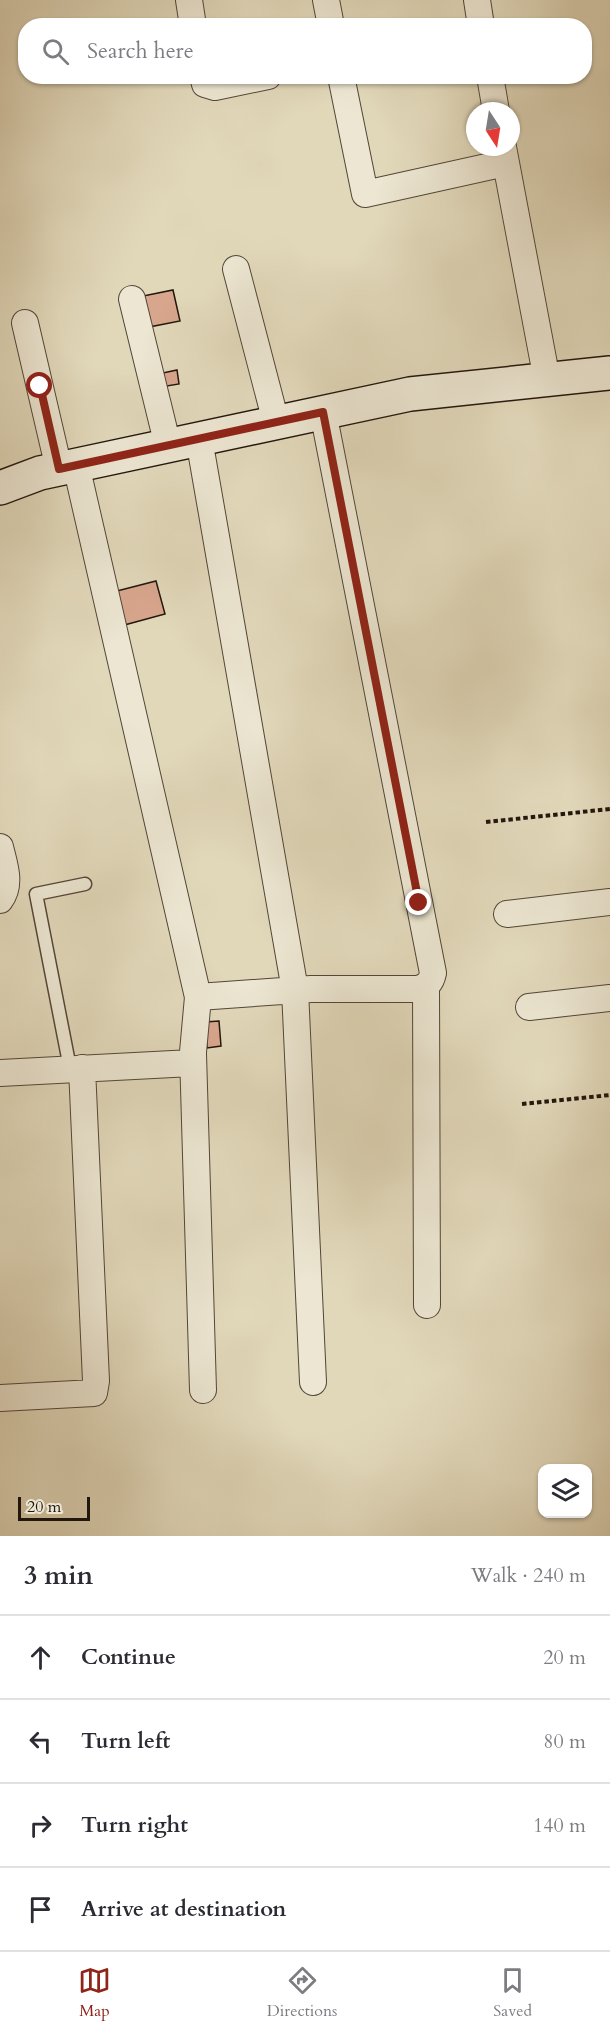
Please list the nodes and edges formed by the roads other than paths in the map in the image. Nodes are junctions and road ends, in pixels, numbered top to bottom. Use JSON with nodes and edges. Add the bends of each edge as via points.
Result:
{"nodes":[{"id":1,"x":189,"y":0,"type":"edge"},
{"id":2,"x":326,"y":0,"type":"edge"},
{"id":3,"x":477,"y":0,"type":"edge"},
{"id":4,"x":192,"y":18,"type":"edge"},
{"id":5,"x":329,"y":18,"type":"edge"},
{"id":6,"x":480,"y":18,"type":"edge"},
{"id":7,"x":205,"y":84,"type":"edge"},
{"id":8,"x":229,"y":84,"type":"edge"},
{"id":9,"x":342,"y":84,"type":"edge"},
{"id":10,"x":491,"y":84,"type":"edge"},
{"id":11,"x":494,"y":102,"type":"edge"},
{"id":12,"x":500,"y":156,"type":"edge"},
{"id":13,"x":504,"y":156,"type":"edge"},
{"id":14,"x":236,"y":268,"type":"dead end"},
{"id":15,"x":132,"y":299,"type":"dead end"},
{"id":16,"x":25,"y":323,"type":"dead end"},
{"id":17,"x":610,"y":373,"type":"edge"},
{"id":18,"x":547,"y":380,"type":"junction"},
{"id":19,"x":323,"y":412,"type":"junction"},
{"id":20,"x":276,"y":422,"type":"junction"},
{"id":21,"x":184,"y":442,"type":"junction"},
{"id":22,"x":68,"y":467,"type":"junction"},
{"id":23,"x":0,"y":488,"type":"edge"},
{"id":24,"x":0,"y":847,"type":"edge"},
{"id":25,"x":85,"y":884,"type":"dead end"},
{"id":26,"x":0,"y":900,"type":"edge"},
{"id":27,"x":610,"y":902,"type":"edge"},
{"id":28,"x":507,"y":914,"type":"dead end"},
{"id":29,"x":426,"y":986,"type":"junction"},
{"id":30,"x":295,"y":990,"type":"junction"},
{"id":31,"x":198,"y":997,"type":"junction"},
{"id":32,"x":610,"y":998,"type":"edge"},
{"id":33,"x":529,"y":1007,"type":"dead end"},
{"id":34,"x":194,"y":1054,"type":"junction"},
{"id":35,"x":76,"y":1068,"type":"junction"},
{"id":36,"x":0,"y":1073,"type":"edge"},
{"id":37,"x":427,"y":1305,"type":"dead end"},
{"id":38,"x":313,"y":1382,"type":"dead end"},
{"id":39,"x":203,"y":1390,"type":"dead end"},
{"id":40,"x":0,"y":1398,"type":"edge"}],
"edges":[{"from":1,"to":4,"type":"street"},
{"from":2,"to":5,"type":"street"},
{"from":3,"to":6,"type":"street"},
{"from":7,"to":8,"type":"street","via":[[215,87]]},
{"from":9,"to":12,"type":"street","via":[[365,194]]},
{"from":10,"to":11,"type":"street"},
{"from":13,"to":18,"type":"street"},
{"from":14,"to":20,"type":"street"},
{"from":15,"to":21,"type":"street"},
{"from":16,"to":22,"type":"street"},
{"from":17,"to":18,"type":"street"},
{"from":18,"to":19,"type":"street","via":[[410,394]]},
{"from":19,"to":20,"type":"street"},
{"from":19,"to":29,"type":"street","via":[[433,974]]},
{"from":20,"to":21,"type":"street"},
{"from":21,"to":22,"type":"street"},
{"from":21,"to":30,"type":"street"},
{"from":22,"to":23,"type":"street"},
{"from":22,"to":31,"type":"street"},
{"from":24,"to":26,"type":"street","via":[[7,879]]},
{"from":25,"to":35,"type":"lane","via":[[36,894]]},
{"from":27,"to":28,"type":"street"},
{"from":29,"to":30,"type":"street","via":[[418,990]]},
{"from":29,"to":37,"type":"street"},
{"from":30,"to":31,"type":"street"},
{"from":30,"to":38,"type":"street"},
{"from":31,"to":34,"type":"street"},
{"from":32,"to":33,"type":"street"},
{"from":34,"to":35,"type":"street","via":[[192,1063]]},
{"from":34,"to":39,"type":"street"},
{"from":35,"to":36,"type":"street"},
{"from":35,"to":40,"type":"street","via":[[96,1369],[94,1394]]}]}
